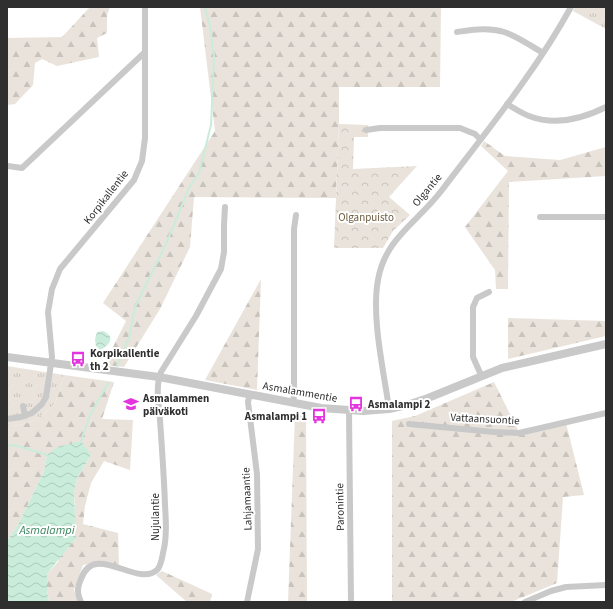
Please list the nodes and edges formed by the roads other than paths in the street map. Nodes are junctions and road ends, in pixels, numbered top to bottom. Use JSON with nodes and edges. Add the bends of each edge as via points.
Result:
{"nodes":[{"id":1,"x":144,"y":7,"type":"edge"},
{"id":2,"x":571,"y":7,"type":"edge"},
{"id":3,"x":457,"y":32,"type":"dead end"},
{"id":4,"x":144,"y":53,"type":"junction"},
{"id":5,"x":543,"y":53,"type":"junction"},
{"id":6,"x":507,"y":104,"type":"junction"},
{"id":7,"x":606,"y":106,"type":"edge"},
{"id":8,"x":366,"y":130,"type":"dead end"},
{"id":9,"x":480,"y":139,"type":"junction"},
{"id":10,"x":8,"y":166,"type":"dead end"},
{"id":11,"x":225,"y":207,"type":"dead end"},
{"id":12,"x":296,"y":215,"type":"dead end"},
{"id":13,"x":540,"y":217,"type":"dead end"},
{"id":14,"x":606,"y":217,"type":"edge"},
{"id":15,"x":488,"y":292,"type":"dead end"},
{"id":16,"x":606,"y":344,"type":"edge"},
{"id":17,"x":7,"y":357,"type":"edge"},
{"id":18,"x":51,"y":363,"type":"junction"},
{"id":19,"x":481,"y":375,"type":"junction"},
{"id":20,"x":159,"y":377,"type":"junction"},
{"id":21,"x":250,"y":394,"type":"junction"},
{"id":22,"x":293,"y":402,"type":"junction"},
{"id":23,"x":23,"y":406,"type":"dead end"},
{"id":24,"x":389,"y":409,"type":"junction"},
{"id":25,"x":349,"y":411,"type":"junction"},
{"id":26,"x":606,"y":413,"type":"edge"},
{"id":27,"x":25,"y":416,"type":"junction"},
{"id":28,"x":7,"y":419,"type":"edge"},
{"id":29,"x":409,"y":424,"type":"dead end"},
{"id":30,"x":606,"y":585,"type":"edge"},
{"id":31,"x":80,"y":602,"type":"edge"},
{"id":32,"x":247,"y":602,"type":"edge"},
{"id":33,"x":351,"y":602,"type":"edge"},
{"id":34,"x":524,"y":602,"type":"edge"}],
"edges":[{"from":1,"to":4,"type":"street","name":"Korpikallentie"},
{"from":2,"to":5,"type":"street","name":"Olgantie"},
{"from":3,"to":5,"type":"street","via":[[505,32]]},
{"from":4,"to":10,"type":"street","via":[[22,168]]},
{"from":4,"to":18,"type":"street","name":"Korpikallentie","via":[[145,138],[142,161],[134,180],[60,268],[52,289],[48,312]]},
{"from":5,"to":6,"type":"street","name":"Olgantie"},
{"from":6,"to":7,"type":"street","via":[[529,116],[557,120],[583,117]]},
{"from":6,"to":9,"type":"street","name":"Olgantie"},
{"from":8,"to":9,"type":"street","via":[[460,128]]},
{"from":9,"to":24,"type":"street","name":"Olgantie","via":[[430,205],[394,241],[379,272],[376,295],[378,330]]},
{"from":11,"to":20,"type":"street","via":[[221,269]]},
{"from":12,"to":22,"type":"street"},
{"from":13,"to":14,"type":"street"},
{"from":15,"to":19,"type":"street","via":[[477,298],[473,307],[473,357]]},
{"from":16,"to":19,"type":"street","name":"Asmalammentie","via":[[524,362]]},
{"from":17,"to":18,"type":"street","name":"Asmalammentie"},
{"from":18,"to":20,"type":"street","name":"Asmalammentie"},
{"from":18,"to":27,"type":"street","name":"Korpikallentie","via":[[46,397],[42,404]]},
{"from":19,"to":24,"type":"street","name":"Asmalammentie","via":[[428,398]]},
{"from":20,"to":21,"type":"street","name":"Asmalammentie"},
{"from":20,"to":31,"type":"street","name":"Nujulantie","via":[[166,520],[165,546],[160,564],[157,570],[143,574],[107,564],[90,566],[81,577],[77,590]]},
{"from":21,"to":22,"type":"street","name":"Asmalammentie"},
{"from":21,"to":32,"type":"street","name":"Lahjamaantie","via":[[248,402],[256,474],[258,549]]},
{"from":22,"to":25,"type":"street","name":"Asmalammentie"},
{"from":23,"to":27,"type":"street"},
{"from":24,"to":25,"type":"street","name":"Asmalammentie"},
{"from":25,"to":33,"type":"street","name":"Paronintie"},
{"from":26,"to":29,"type":"street","name":"Vattaansuontie","via":[[519,433]]},
{"from":27,"to":28,"type":"street"},
{"from":30,"to":34,"type":"street","via":[[566,586]]}]}
